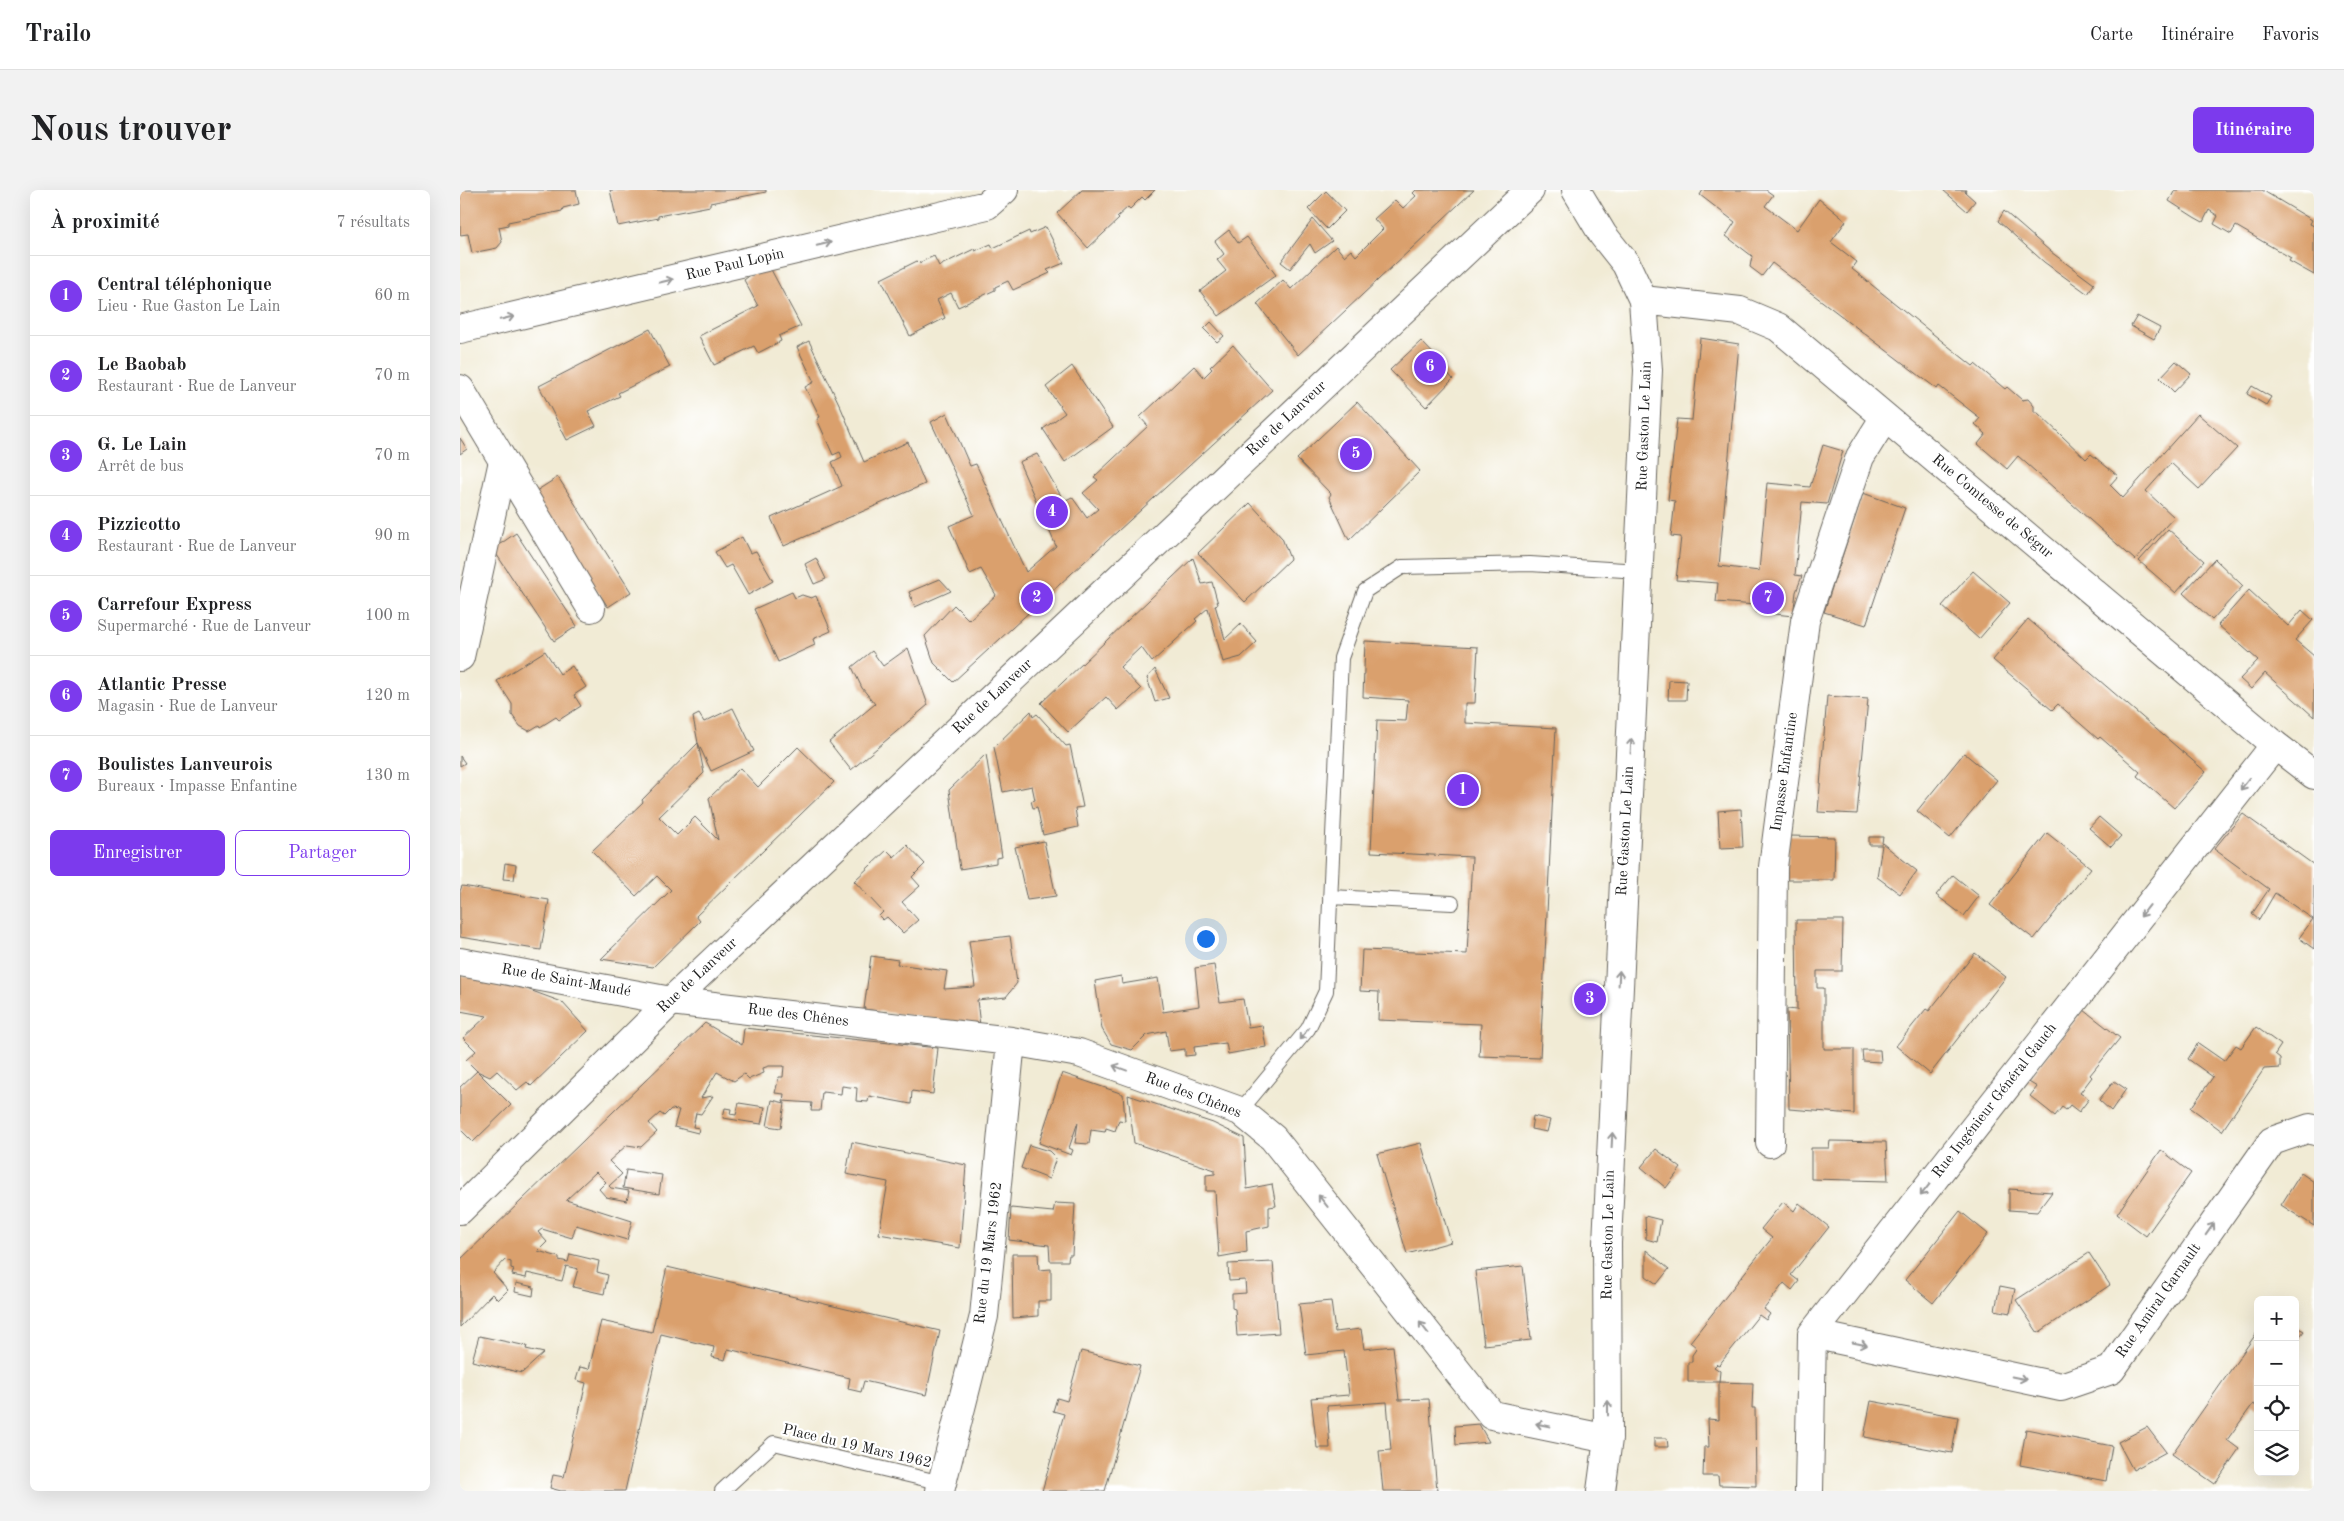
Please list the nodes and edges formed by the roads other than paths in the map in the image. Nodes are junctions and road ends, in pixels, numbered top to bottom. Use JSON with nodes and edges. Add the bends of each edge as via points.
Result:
{"nodes":[{"id":1,"x":1004,"y":190,"type":"edge"},
{"id":2,"x":1530,"y":190,"type":"edge"},
{"id":3,"x":1576,"y":190,"type":"edge"},
{"id":4,"x":1643,"y":300,"type":"junction"},
{"id":5,"x":460,"y":329,"type":"edge"},
{"id":6,"x":460,"y":389,"type":"edge"},
{"id":7,"x":1885,"y":418,"type":"junction"},
{"id":8,"x":503,"y":461,"type":"junction"},
{"id":9,"x":1639,"y":571,"type":"junction"},
{"id":10,"x":591,"y":608,"type":"dead end"},
{"id":11,"x":460,"y":657,"type":"edge"},
{"id":12,"x":2276,"y":745,"type":"junction"},
{"id":13,"x":2314,"y":775,"type":"edge"},
{"id":14,"x":1330,"y":897,"type":"junction"},
{"id":15,"x":1452,"y":903,"type":"dead end"},
{"id":16,"x":460,"y":962,"type":"edge"},
{"id":17,"x":671,"y":1001,"type":"junction"},
{"id":18,"x":1011,"y":1041,"type":"junction"},
{"id":19,"x":1240,"y":1111,"type":"junction"},
{"id":20,"x":2314,"y":1131,"type":"edge"},
{"id":21,"x":1770,"y":1143,"type":"dead end"},
{"id":22,"x":460,"y":1210,"type":"edge"},
{"id":23,"x":1812,"y":1334,"type":"junction"},
{"id":24,"x":1608,"y":1439,"type":"junction"},
{"id":25,"x":941,"y":1487,"type":"edge"},
{"id":26,"x":722,"y":1491,"type":"edge"},
{"id":27,"x":1602,"y":1491,"type":"edge"},
{"id":28,"x":1808,"y":1491,"type":"edge"}],
"edges":[{"from":5,"to":1,"type":"street","name":"Rue Paul Lopin","one_way":true,"via":[[987,205]]},
{"from":2,"to":17,"type":"street","name":"Rue de Lanveur"},
{"from":3,"to":4,"type":"street","name":"Rue Gaston Le Lain","via":[[1603,236],[1626,264]]},
{"from":4,"to":7,"type":"street","name":"Rue Comtesse de Ségur","via":[[1740,311],[1778,327]]},
{"from":4,"to":9,"type":"street","name":"Rue Gaston Le Lain","via":[[1648,370]]},
{"from":6,"to":8,"type":"street"},
{"from":7,"to":12,"type":"street","name":"Rue Comtesse de Ségur"},
{"from":7,"to":21,"type":"street","name":"Impasse Enfantine","via":[[1860,457],[1805,621],[1772,867]]},
{"from":8,"to":10,"type":"street"},
{"from":8,"to":11,"type":"street"},
{"from":9,"to":14,"type":"lane","via":[[1530,564],[1402,567],[1365,591],[1341,658]]},
{"from":24,"to":9,"type":"street","name":"Rue Gaston Le Lain","one_way":true,"via":[[1607,1243]]},
{"from":12,"to":13,"type":"street","name":"Rue Comtesse de Ségur"},
{"from":12,"to":23,"type":"street","name":"Rue Ingénieur Général Gauch","one_way":true},
{"from":14,"to":15,"type":"lane"},
{"from":14,"to":19,"type":"lane","one_way":true,"via":[[1326,991],[1308,1029]]},
{"from":16,"to":17,"type":"street","name":"Rue de Saint-Maudé"},
{"from":17,"to":18,"type":"street","name":"Rue des Chênes"},
{"from":17,"to":22,"type":"street","name":"Rue de Lanveur"},
{"from":19,"to":18,"type":"street","name":"Rue des Chênes","one_way":true,"via":[[1079,1053]]},
{"from":18,"to":25,"type":"street","name":"Rue du 19 Mars 1962","via":[[984,1316]]},
{"from":24,"to":19,"type":"street","name":"Rue des Chênes","one_way":true,"via":[[1492,1415],[1273,1138]]},
{"from":23,"to":20,"type":"street","name":"Rue Amiral Garnault","one_way":true,"via":[[2060,1387],[2110,1370],[2272,1140],[2310,1128]]},
{"from":23,"to":28,"type":"street"},
{"from":24,"to":27,"type":"street","name":"Rue Gaston Le Lain"},
{"from":25,"to":26,"type":"lane","name":"Place du 19 Mars 1962","via":[[774,1443]]}]}
